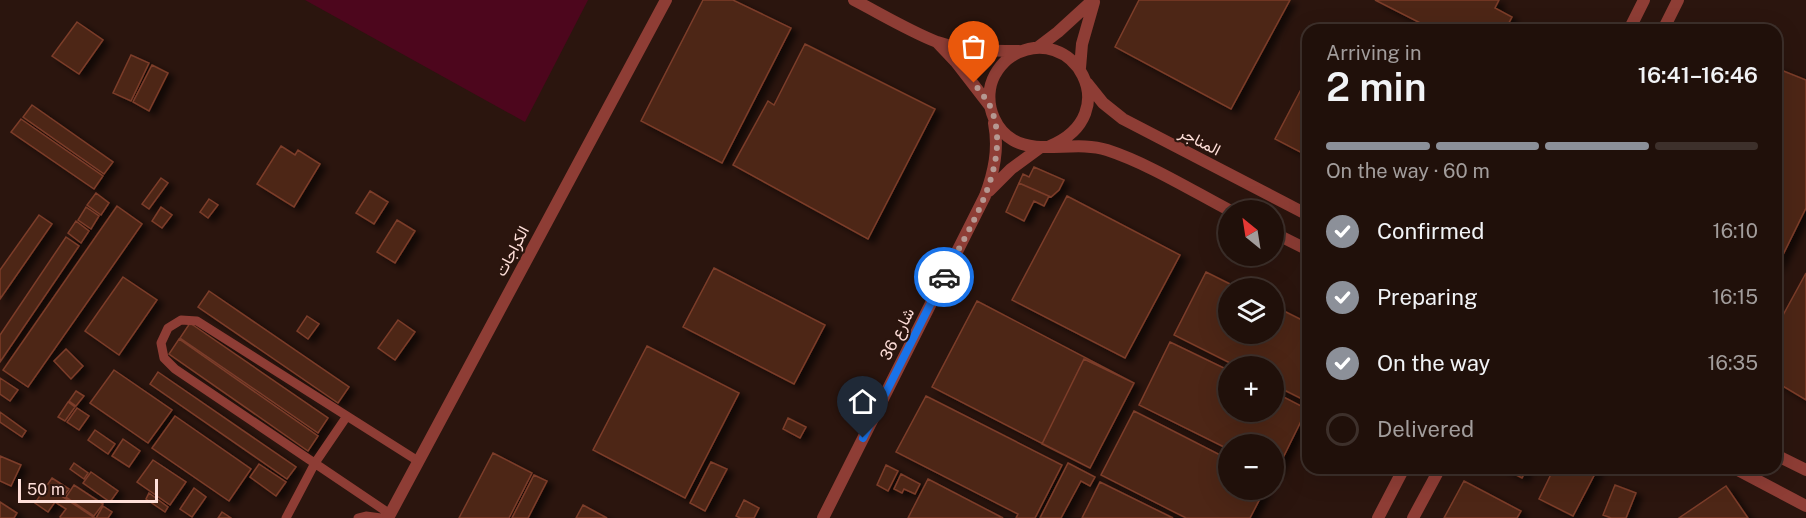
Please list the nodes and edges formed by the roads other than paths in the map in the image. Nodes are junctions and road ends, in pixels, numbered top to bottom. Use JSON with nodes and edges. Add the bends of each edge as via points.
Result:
{"nodes":[{"id":1,"x":666,"y":0,"type":"edge"},
{"id":2,"x":854,"y":0,"type":"edge"},
{"id":3,"x":1094,"y":0,"type":"edge"},
{"id":4,"x":1644,"y":0,"type":"edge"},
{"id":5,"x":1678,"y":0,"type":"edge"},
{"id":6,"x":1632,"y":24,"type":"edge"},
{"id":7,"x":1666,"y":24,"type":"edge"},
{"id":8,"x":937,"y":42,"type":"junction"},
{"id":9,"x":1037,"y":48,"type":"junction"},
{"id":10,"x":1021,"y":51,"type":"junction"},
{"id":11,"x":1080,"y":68,"type":"junction"},
{"id":12,"x":1087,"y":83,"type":"junction"},
{"id":13,"x":991,"y":111,"type":"junction"},
{"id":14,"x":1046,"y":146,"type":"junction"},
{"id":15,"x":984,"y":196,"type":"junction"},
{"id":16,"x":1218,"y":204,"type":"edge"},
{"id":17,"x":1302,"y":212,"type":"edge"},
{"id":18,"x":1284,"y":237,"type":"edge"},
{"id":19,"x":1302,"y":247,"type":"edge"},
{"id":20,"x":347,"y":416,"type":"junction"},
{"id":21,"x":1782,"y":458,"type":"edge"},
{"id":22,"x":418,"y":461,"type":"junction"},
{"id":23,"x":315,"y":463,"type":"junction"},
{"id":24,"x":1806,"y":470,"type":"edge"},
{"id":25,"x":1401,"y":474,"type":"edge"},
{"id":26,"x":1437,"y":474,"type":"edge"},
{"id":27,"x":1745,"y":474,"type":"edge"},
{"id":28,"x":1806,"y":506,"type":"edge"},
{"id":29,"x":386,"y":517,"type":"edge"},
{"id":30,"x":286,"y":518,"type":"edge"},
{"id":31,"x":358,"y":518,"type":"edge"},
{"id":32,"x":823,"y":518,"type":"edge"},
{"id":33,"x":1378,"y":518,"type":"edge"},
{"id":34,"x":1413,"y":518,"type":"edge"}],
"edges":[{"from":1,"to":22,"type":"street","name":"الكراجات"},
{"from":2,"to":8,"type":"street"},
{"from":3,"to":9,"type":"street"},
{"from":3,"to":11,"type":"street"},
{"from":4,"to":6,"type":"street"},
{"from":5,"to":7,"type":"street"},
{"from":8,"to":10,"type":"street"},
{"from":8,"to":13,"type":"street"},
{"from":9,"to":10,"type":"street"},
{"from":9,"to":11,"type":"street","via":[[1053,50]]},
{"from":10,"to":13,"type":"street","via":[[996,73],[990,89]]},
{"from":11,"to":12,"type":"street"},
{"from":12,"to":14,"type":"street","via":[[1086,115],[1078,129],[1065,140]]},
{"from":12,"to":17,"type":"street","name":"المناجر","via":[[1123,119]]},
{"from":13,"to":14,"type":"street","via":[[1000,129],[1012,139],[1026,146]]},
{"from":13,"to":15,"type":"street","name":"شارع 36","via":[[997,148]]},
{"from":14,"to":15,"type":"street","name":"شارع 36","via":[[1011,169]]},
{"from":14,"to":16,"type":"street","via":[[1105,149]]},
{"from":15,"to":32,"type":"street","name":"شارع 36"},
{"from":18,"to":19,"type":"street"},
{"from":20,"to":22,"type":"lane"},
{"from":20,"to":23,"type":"lane"},
{"from":20,"to":23,"type":"lane","via":[[197,321],[181,320],[168,328],[161,343],[164,358],[175,369]]},
{"from":21,"to":24,"type":"street"},
{"from":22,"to":29,"type":"street","name":"الكراجات"},
{"from":23,"to":29,"type":"lane"},
{"from":23,"to":30,"type":"lane"},
{"from":25,"to":33,"type":"street"},
{"from":26,"to":34,"type":"street"},
{"from":27,"to":28,"type":"street"},
{"from":29,"to":31,"type":"lane"}]}
